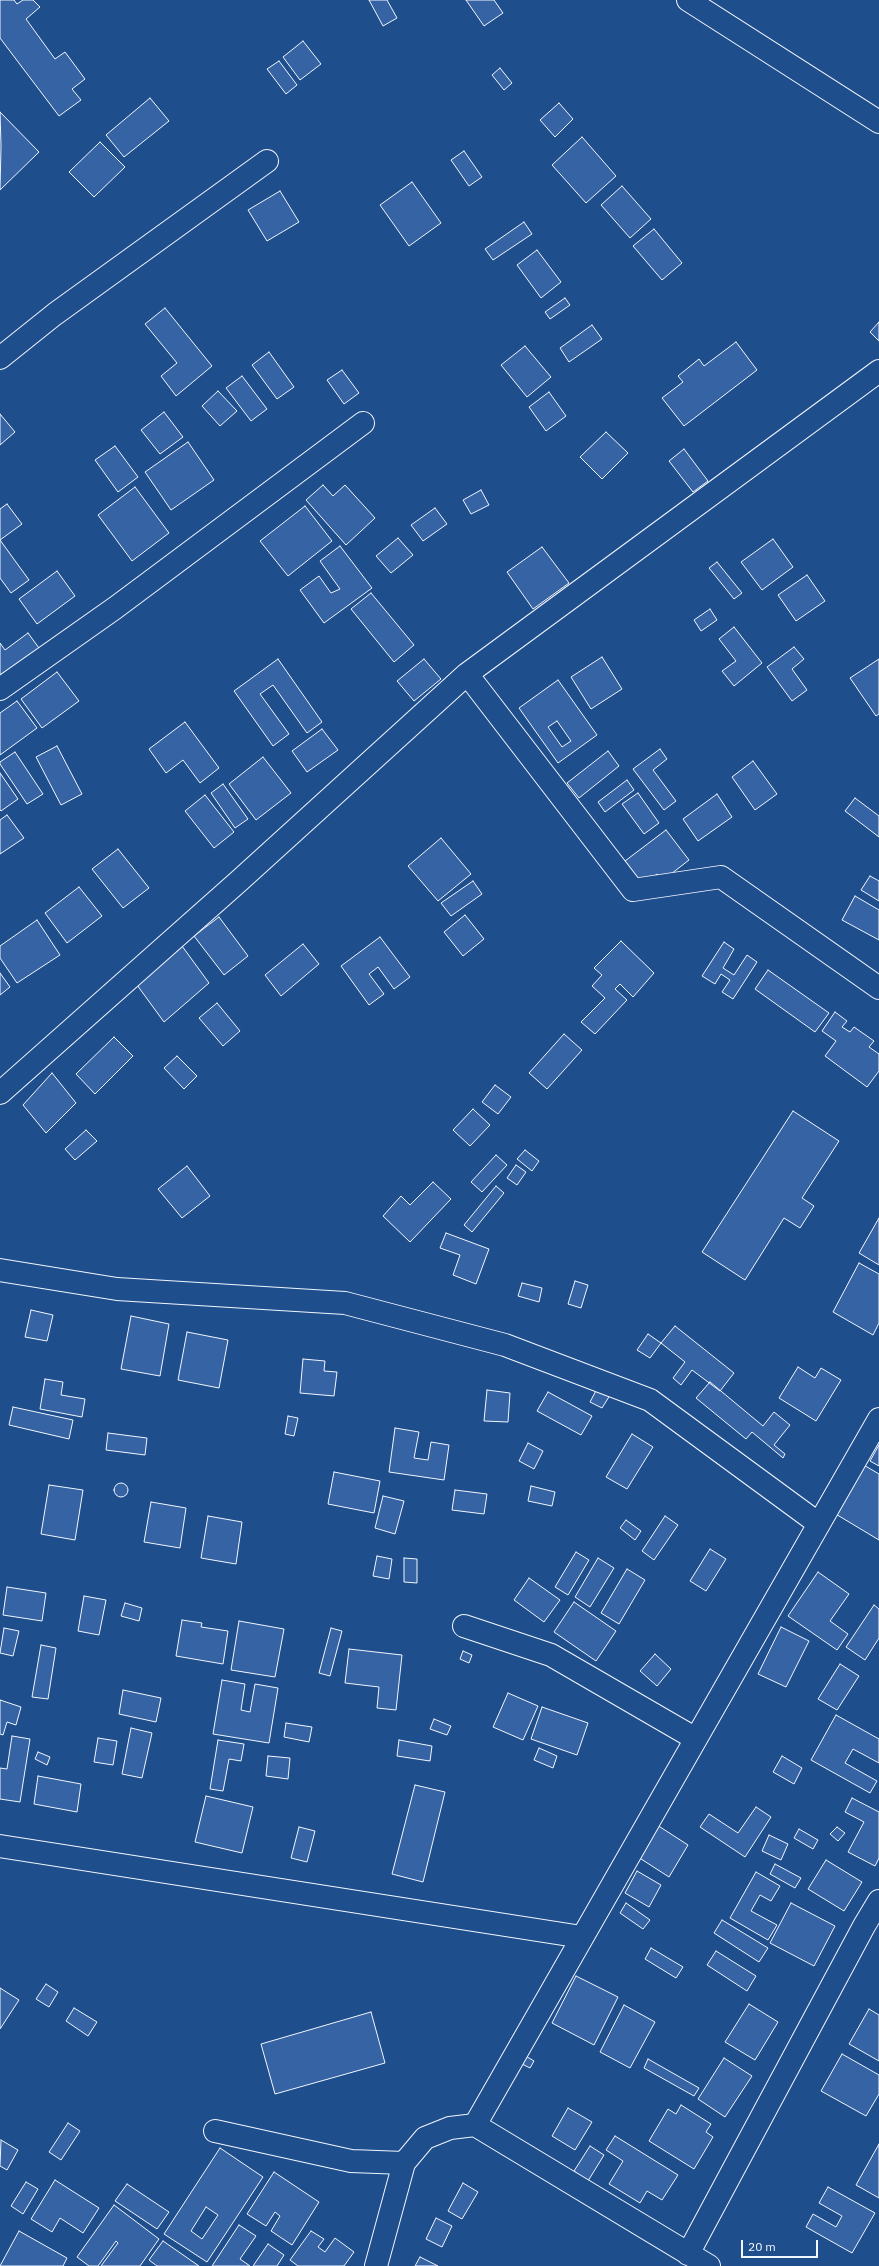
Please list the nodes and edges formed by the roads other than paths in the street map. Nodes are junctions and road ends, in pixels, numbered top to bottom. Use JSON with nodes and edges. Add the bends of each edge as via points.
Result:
{"nodes":[{"id":1,"x":688,"y":0,"type":"edge"},
{"id":2,"x":879,"y":122,"type":"edge"},
{"id":3,"x":267,"y":161,"type":"dead end"},
{"id":4,"x":0,"y":358,"type":"edge"},
{"id":5,"x":879,"y":370,"type":"edge"},
{"id":6,"x":363,"y":423,"type":"dead end"},
{"id":7,"x":467,"y":674,"type":"junction"},
{"id":8,"x":0,"y":689,"type":"edge"},
{"id":9,"x":879,"y":988,"type":"edge"},
{"id":10,"x":0,"y":1093,"type":"edge"},
{"id":11,"x":0,"y":1270,"type":"edge"},
{"id":12,"x":879,"y":1419,"type":"edge"},
{"id":13,"x":819,"y":1524,"type":"junction"},
{"id":14,"x":464,"y":1626,"type":"dead end"},
{"id":15,"x":696,"y":1739,"type":"junction"},
{"id":16,"x":0,"y":1846,"type":"edge"},
{"id":17,"x":879,"y":1901,"type":"edge"},
{"id":18,"x":582,"y":1938,"type":"junction"},
{"id":19,"x":475,"y":2125,"type":"junction"},
{"id":20,"x":215,"y":2131,"type":"dead end"},
{"id":21,"x":404,"y":2163,"type":"junction"},
{"id":22,"x":688,"y":2254,"type":"junction"},
{"id":23,"x":376,"y":2266,"type":"edge"},
{"id":24,"x":710,"y":2266,"type":"edge"}],
"edges":[{"from":1,"to":2,"type":"street"},
{"from":3,"to":4,"type":"street","via":[[55,314]]},
{"from":5,"to":7,"type":"street"},
{"from":6,"to":8,"type":"street","via":[[115,608]]},
{"from":7,"to":9,"type":"street","via":[[633,890],[721,877]]},
{"from":7,"to":10,"type":"street"},
{"from":11,"to":13,"type":"street","via":[[117,1289],[345,1303],[506,1345],[650,1400]]},
{"from":12,"to":13,"type":"street"},
{"from":13,"to":15,"type":"street"},
{"from":14,"to":15,"type":"street","via":[[551,1655]]},
{"from":15,"to":18,"type":"street"},
{"from":16,"to":18,"type":"street"},
{"from":17,"to":22,"type":"street"},
{"from":18,"to":19,"type":"street"},
{"from":19,"to":21,"type":"street","via":[[450,2128],[425,2138]]},
{"from":19,"to":22,"type":"street"},
{"from":20,"to":21,"type":"street","via":[[351,2161]]},
{"from":21,"to":23,"type":"street"},
{"from":22,"to":24,"type":"street"}]}
